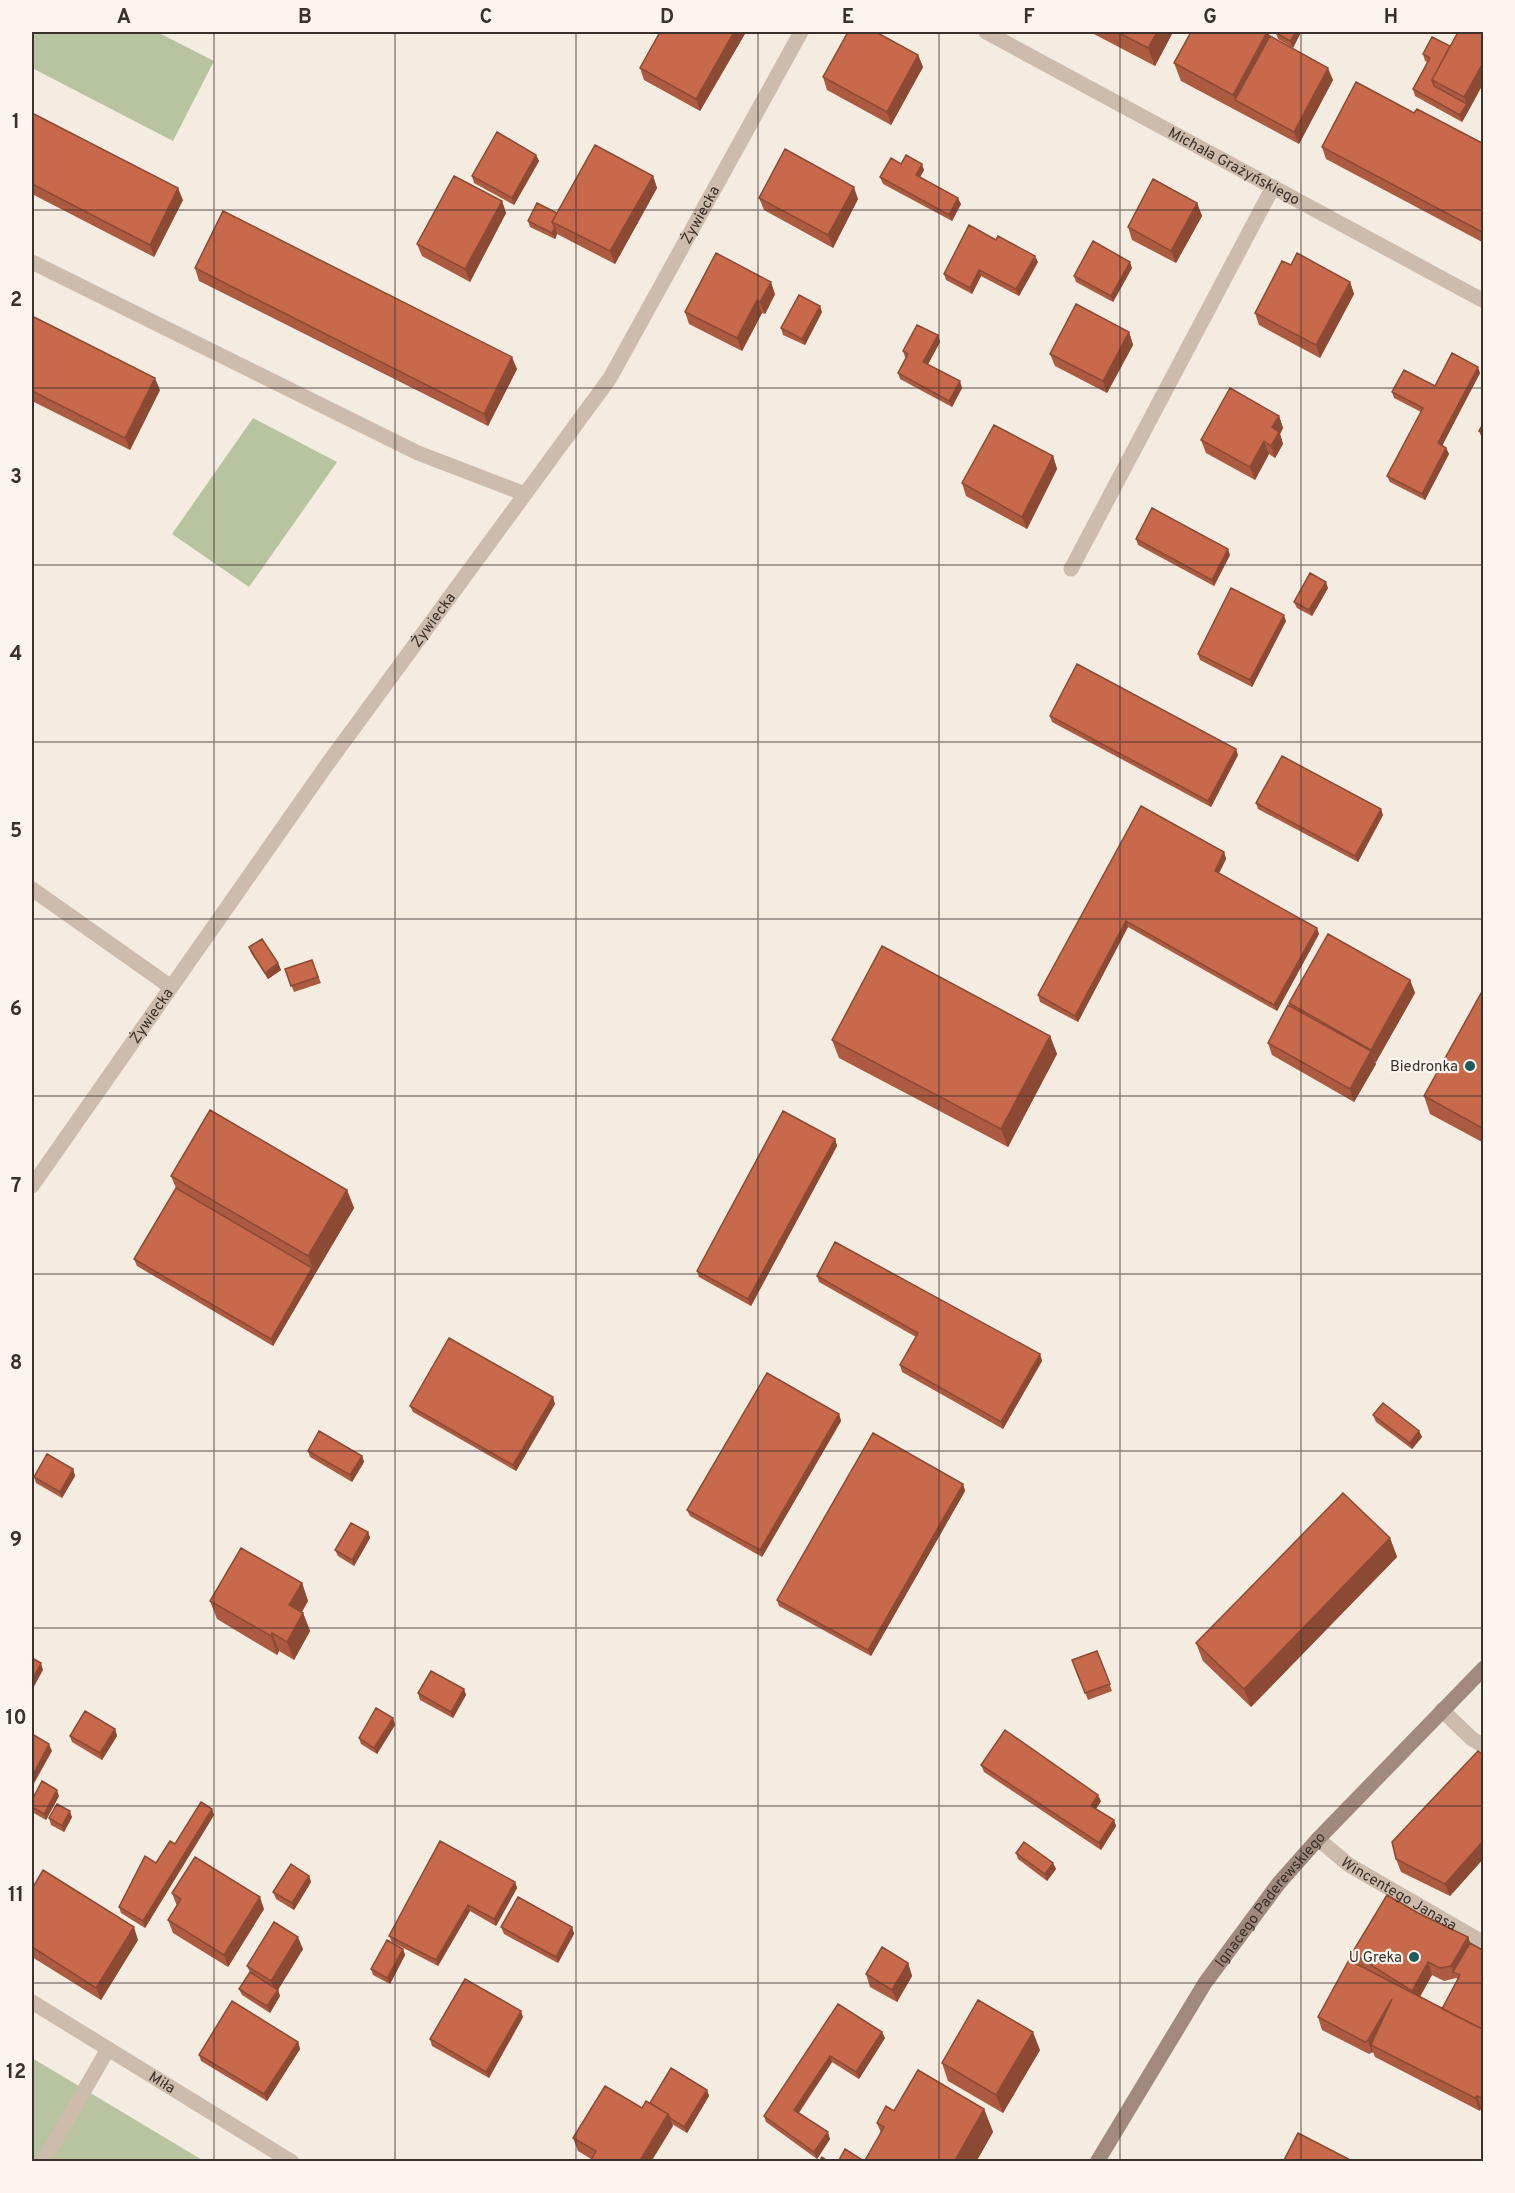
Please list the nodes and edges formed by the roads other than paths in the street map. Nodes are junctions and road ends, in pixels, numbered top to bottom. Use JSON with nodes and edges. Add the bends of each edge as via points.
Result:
{"nodes":[{"id":1,"x":801,"y":32,"type":"edge"},
{"id":2,"x":986,"y":32,"type":"edge"},
{"id":3,"x":1273,"y":187,"type":"junction"},
{"id":4,"x":32,"y":262,"type":"edge"},
{"id":5,"x":1484,"y":301,"type":"edge"},
{"id":6,"x":525,"y":494,"type":"junction"},
{"id":7,"x":1071,"y":569,"type":"dead end"},
{"id":8,"x":32,"y":889,"type":"edge"},
{"id":9,"x":171,"y":987,"type":"junction"},
{"id":10,"x":32,"y":1186,"type":"edge"},
{"id":11,"x":1484,"y":1668,"type":"edge"},
{"id":12,"x":1442,"y":1710,"type":"junction"},
{"id":13,"x":1484,"y":1746,"type":"edge"},
{"id":14,"x":1318,"y":1839,"type":"junction"},
{"id":15,"x":1484,"y":1943,"type":"edge"},
{"id":16,"x":32,"y":2002,"type":"edge"},
{"id":17,"x":108,"y":2049,"type":"junction"},
{"id":18,"x":1101,"y":2160,"type":"edge"},
{"id":19,"x":43,"y":2162,"type":"edge"},
{"id":20,"x":292,"y":2162,"type":"edge"}],
"edges":[{"from":1,"to":6,"type":"street","name":"Żywiecka","via":[[610,378]]},
{"from":2,"to":3,"type":"street","name":"Michała Grażyńskiego"},
{"from":3,"to":5,"type":"street","name":"Michała Grażyńskiego"},
{"from":3,"to":7,"type":"street"},
{"from":4,"to":6,"type":"street","via":[[418,453]]},
{"from":6,"to":9,"type":"street","name":"Żywiecka"},
{"from":8,"to":9,"type":"street"},
{"from":9,"to":10,"type":"street","name":"Żywiecka"},
{"from":11,"to":12,"type":"main road","name":"Ignacego Paderewskiego"},
{"from":12,"to":13,"type":"street"},
{"from":12,"to":14,"type":"main road","name":"Ignacego Paderewskiego"},
{"from":14,"to":15,"type":"street","name":"Wincentego Janasa","via":[[1363,1873]]},
{"from":14,"to":18,"type":"main road","name":"Ignacego Paderewskiego","via":[[1279,1883],[1205,1983]]},
{"from":16,"to":17,"type":"street","name":"Miła"},
{"from":17,"to":19,"type":"street"},
{"from":17,"to":20,"type":"street","name":"Miła"}]}
